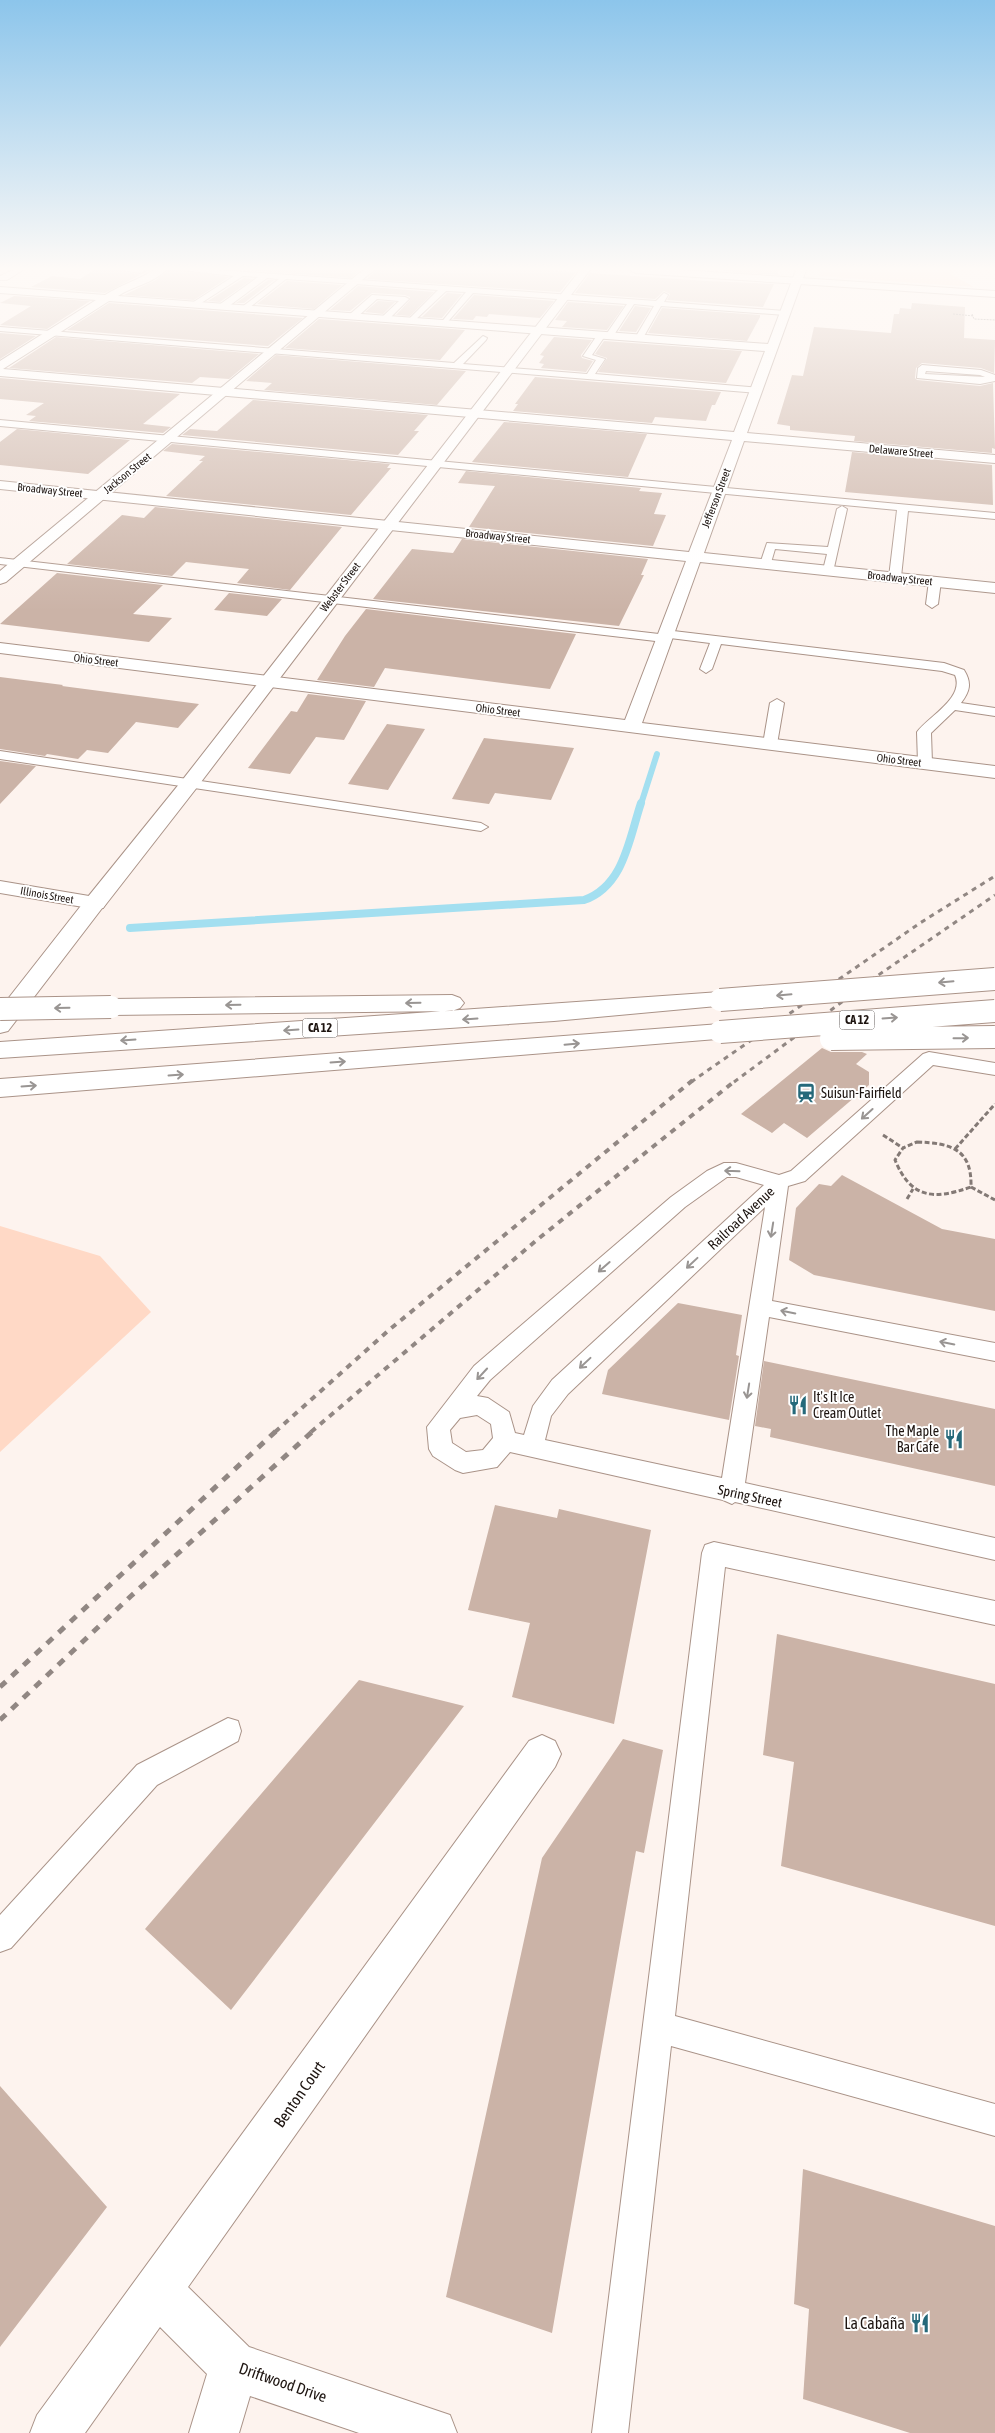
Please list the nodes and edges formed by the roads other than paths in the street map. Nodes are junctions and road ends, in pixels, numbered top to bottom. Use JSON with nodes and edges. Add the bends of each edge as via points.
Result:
{"nodes":[{"id":1,"x":136,"y":384,"type":"edge"},
{"id":2,"x":233,"y":384,"type":"edge"},
{"id":3,"x":497,"y":384,"type":"edge"},
{"id":4,"x":674,"y":384,"type":"edge"},
{"id":5,"x":760,"y":384,"type":"edge"},
{"id":6,"x":758,"y":390,"type":"junction"},
{"id":7,"x":224,"y":391,"type":"junction"},
{"id":8,"x":474,"y":413,"type":"junction"},
{"id":9,"x":0,"y":423,"type":"edge"},
{"id":10,"x":740,"y":437,"type":"junction"},
{"id":11,"x":168,"y":438,"type":"junction"},
{"id":12,"x":995,"y":459,"type":"edge"},
{"id":13,"x":437,"y":463,"type":"junction"},
{"id":14,"x":0,"y":485,"type":"edge"},
{"id":15,"x":720,"y":490,"type":"junction"},
{"id":16,"x":99,"y":495,"type":"junction"},
{"id":17,"x":903,"y":507,"type":"junction"},
{"id":18,"x":842,"y":509,"type":"dead end"},
{"id":19,"x":995,"y":516,"type":"edge"},
{"id":20,"x":388,"y":525,"type":"junction"},
{"id":21,"x":833,"y":551,"type":"junction"},
{"id":22,"x":694,"y":556,"type":"junction"},
{"id":23,"x":0,"y":560,"type":"edge"},
{"id":24,"x":20,"y":563,"type":"junction"},
{"id":25,"x":766,"y":564,"type":"junction"},
{"id":26,"x":829,"y":570,"type":"junction"},
{"id":27,"x":895,"y":577,"type":"junction"},
{"id":28,"x":0,"y":580,"type":"edge"},
{"id":29,"x":935,"y":582,"type":"junction"},
{"id":30,"x":995,"y":588,"type":"edge"},
{"id":31,"x":332,"y":598,"type":"junction"},
{"id":32,"x":932,"y":604,"type":"dead end"},
{"id":33,"x":665,"y":636,"type":"junction"},
{"id":34,"x":717,"y":640,"type":"junction"},
{"id":35,"x":0,"y":648,"type":"edge"},
{"id":36,"x":706,"y":669,"type":"dead end"},
{"id":37,"x":269,"y":682,"type":"junction"},
{"id":38,"x":777,"y":703,"type":"dead end"},
{"id":39,"x":952,"y":705,"type":"junction"},
{"id":40,"x":995,"y":712,"type":"edge"},
{"id":41,"x":632,"y":726,"type":"junction"},
{"id":42,"x":770,"y":744,"type":"junction"},
{"id":43,"x":0,"y":755,"type":"edge"},
{"id":44,"x":925,"y":763,"type":"junction"},
{"id":45,"x":995,"y":772,"type":"edge"},
{"id":46,"x":192,"y":782,"type":"junction"},
{"id":47,"x":481,"y":827,"type":"dead end"},
{"id":48,"x":0,"y":887,"type":"edge"},
{"id":49,"x":95,"y":903,"type":"junction"},
{"id":50,"x":995,"y":979,"type":"edge"},
{"id":51,"x":560,"y":1006,"type":"junction"},
{"id":52,"x":0,"y":1009,"type":"edge"},
{"id":53,"x":995,"y":1010,"type":"edge"},
{"id":54,"x":0,"y":1025,"type":"edge"},
{"id":55,"x":720,"y":1032,"type":"junction"},
{"id":56,"x":995,"y":1037,"type":"edge"},
{"id":57,"x":0,"y":1050,"type":"edge"},
{"id":58,"x":995,"y":1069,"type":"edge"},
{"id":59,"x":0,"y":1088,"type":"edge"},
{"id":60,"x":779,"y":1182,"type":"junction"},
{"id":61,"x":760,"y":1307,"type":"junction"},
{"id":62,"x":995,"y":1352,"type":"edge"},
{"id":63,"x":454,"y":1409,"type":"junction"},
{"id":64,"x":505,"y":1441,"type":"junction"},
{"id":65,"x":532,"y":1447,"type":"junction"},
{"id":66,"x":732,"y":1493,"type":"junction"},
{"id":67,"x":995,"y":1549,"type":"edge"},
{"id":68,"x":995,"y":1613,"type":"edge"},
{"id":69,"x":228,"y":1731,"type":"dead end"},
{"id":70,"x":542,"y":1754,"type":"dead end"},
{"id":71,"x":0,"y":1937,"type":"edge"},
{"id":72,"x":658,"y":2028,"type":"junction"},
{"id":73,"x":995,"y":2120,"type":"edge"},
{"id":74,"x":158,"y":2291,"type":"junction"},
{"id":75,"x":234,"y":2366,"type":"junction"},
{"id":76,"x":55,"y":2433,"type":"edge"},
{"id":77,"x":214,"y":2433,"type":"edge"},
{"id":78,"x":432,"y":2433,"type":"edge"},
{"id":79,"x":610,"y":2433,"type":"edge"}],
"edges":[{"from":1,"to":7,"type":"main road","name":"Delaware Street"},
{"from":2,"to":7,"type":"main road","name":"Jackson Street"},
{"from":3,"to":8,"type":"main road","name":"Webster Street"},
{"from":4,"to":6,"type":"lane"},
{"from":5,"to":6,"type":"main road","name":"Jefferson Street"},
{"from":6,"to":10,"type":"main road","name":"Jefferson Street"},
{"from":7,"to":8,"type":"main road","name":"Delaware Street"},
{"from":7,"to":11,"type":"main road","name":"Jackson Street"},
{"from":8,"to":10,"type":"main road","name":"Delaware Street"},
{"from":8,"to":13,"type":"main road","name":"Webster Street"},
{"from":9,"to":11,"type":"lane"},
{"from":10,"to":12,"type":"main road","name":"Delaware Street"},
{"from":10,"to":15,"type":"main road","name":"Jefferson Street"},
{"from":11,"to":13,"type":"lane"},
{"from":11,"to":16,"type":"main road","name":"Jackson Street"},
{"from":13,"to":15,"type":"lane"},
{"from":13,"to":20,"type":"main road","name":"Webster Street"},
{"from":14,"to":16,"type":"main road","name":"Broadway Street"},
{"from":15,"to":17,"type":"lane"},
{"from":15,"to":22,"type":"main road","name":"Jefferson Street"},
{"from":16,"to":20,"type":"main road","name":"Broadway Street"},
{"from":16,"to":24,"type":"main road","name":"Jackson Street"},
{"from":17,"to":19,"type":"lane"},
{"from":17,"to":27,"type":"lane"},
{"from":18,"to":21,"type":"lane"},
{"from":20,"to":22,"type":"main road","name":"Broadway Street"},
{"from":20,"to":31,"type":"main road","name":"Webster Street"},
{"from":21,"to":25,"type":"lane","via":[[771,545]]},
{"from":21,"to":26,"type":"lane"},
{"from":22,"to":25,"type":"main road","name":"Broadway Street"},
{"from":22,"to":33,"type":"main road","name":"Jefferson Street"},
{"from":23,"to":24,"type":"lane"},
{"from":24,"to":28,"type":"main road","name":"Jackson Street"},
{"from":24,"to":31,"type":"lane"},
{"from":25,"to":26,"type":"main road","name":"Broadway Street"},
{"from":26,"to":27,"type":"main road","name":"Broadway Street"},
{"from":27,"to":29,"type":"main road","name":"Broadway Street"},
{"from":29,"to":30,"type":"main road","name":"Broadway Street"},
{"from":29,"to":32,"type":"lane"},
{"from":31,"to":33,"type":"lane"},
{"from":31,"to":37,"type":"main road","name":"Webster Street"},
{"from":33,"to":34,"type":"lane"},
{"from":33,"to":41,"type":"main road","name":"Jefferson Street"},
{"from":34,"to":36,"type":"lane"},
{"from":34,"to":39,"type":"lane","via":[[952,669],[960,673],[964,683],[962,695]]},
{"from":35,"to":37,"type":"main road","name":"Ohio Street"},
{"from":37,"to":41,"type":"main road","name":"Ohio Street"},
{"from":37,"to":46,"type":"main road","name":"Webster Street"},
{"from":38,"to":42,"type":"lane"},
{"from":39,"to":40,"type":"lane"},
{"from":39,"to":44,"type":"lane","via":[[924,732]]},
{"from":41,"to":42,"type":"main road","name":"Ohio Street"},
{"from":42,"to":44,"type":"main road","name":"Ohio Street"},
{"from":43,"to":46,"type":"lane"},
{"from":44,"to":45,"type":"main road","name":"Ohio Street"},
{"from":46,"to":47,"type":"lane"},
{"from":46,"to":49,"type":"main road","name":"Webster Street"},
{"from":48,"to":49,"type":"main road","name":"Illinois Street"},
{"from":49,"to":54,"type":"main road","name":"Webster Street"},
{"from":50,"to":51,"type":"main road","number":"CA 12","one_way":true,"bridge":true,"via":[[720,1000]]},
{"from":51,"to":52,"type":"main road","one_way":true,"bridge":true,"via":[[460,1002]]},
{"from":51,"to":57,"type":"main road","number":"CA 12","one_way":true},
{"from":55,"to":53,"type":"main road","number":"CA 12","one_way":true,"bridge":true},
{"from":55,"to":56,"type":"main road","one_way":true,"bridge":true,"via":[[829,1039]]},
{"from":59,"to":55,"type":"main road","number":"CA 12","one_way":true},
{"from":58,"to":60,"type":"lane","name":"Railroad Avenue","one_way":true,"via":[[929,1058],[798,1176]]},
{"from":60,"to":61,"type":"lane","one_way":true},
{"from":60,"to":63,"type":"lane","one_way":true,"via":[[736,1170],[724,1170],[714,1176],[678,1202],[482,1373]]},
{"from":60,"to":65,"type":"lane","name":"Railroad Avenue","one_way":true,"via":[[560,1386],[541,1413]]},
{"from":62,"to":61,"type":"lane","one_way":true},
{"from":61,"to":66,"type":"lane","one_way":true},
{"from":63,"to":64,"type":"lane","via":[[480,1405],[501,1419]]},
{"from":63,"to":64,"type":"lane","via":[[438,1427],[441,1449],[463,1464],[489,1460]]},
{"from":64,"to":65,"type":"lane","name":"Spring Street"},
{"from":65,"to":66,"type":"lane","name":"Spring Street"},
{"from":66,"to":67,"type":"lane","name":"Spring Street"},
{"from":68,"to":72,"type":"lane","via":[[714,1553]]},
{"from":69,"to":71,"type":"lane","via":[[147,1775]]},
{"from":70,"to":74,"type":"main road","name":"Benton Court"},
{"from":72,"to":73,"type":"lane"},
{"from":72,"to":79,"type":"lane"},
{"from":74,"to":75,"type":"main road","name":"Driftwood Drive"},
{"from":74,"to":76,"type":"main road","name":"Benton Court"},
{"from":75,"to":77,"type":"main road"},
{"from":75,"to":78,"type":"main road","name":"Driftwood Drive"}]}
